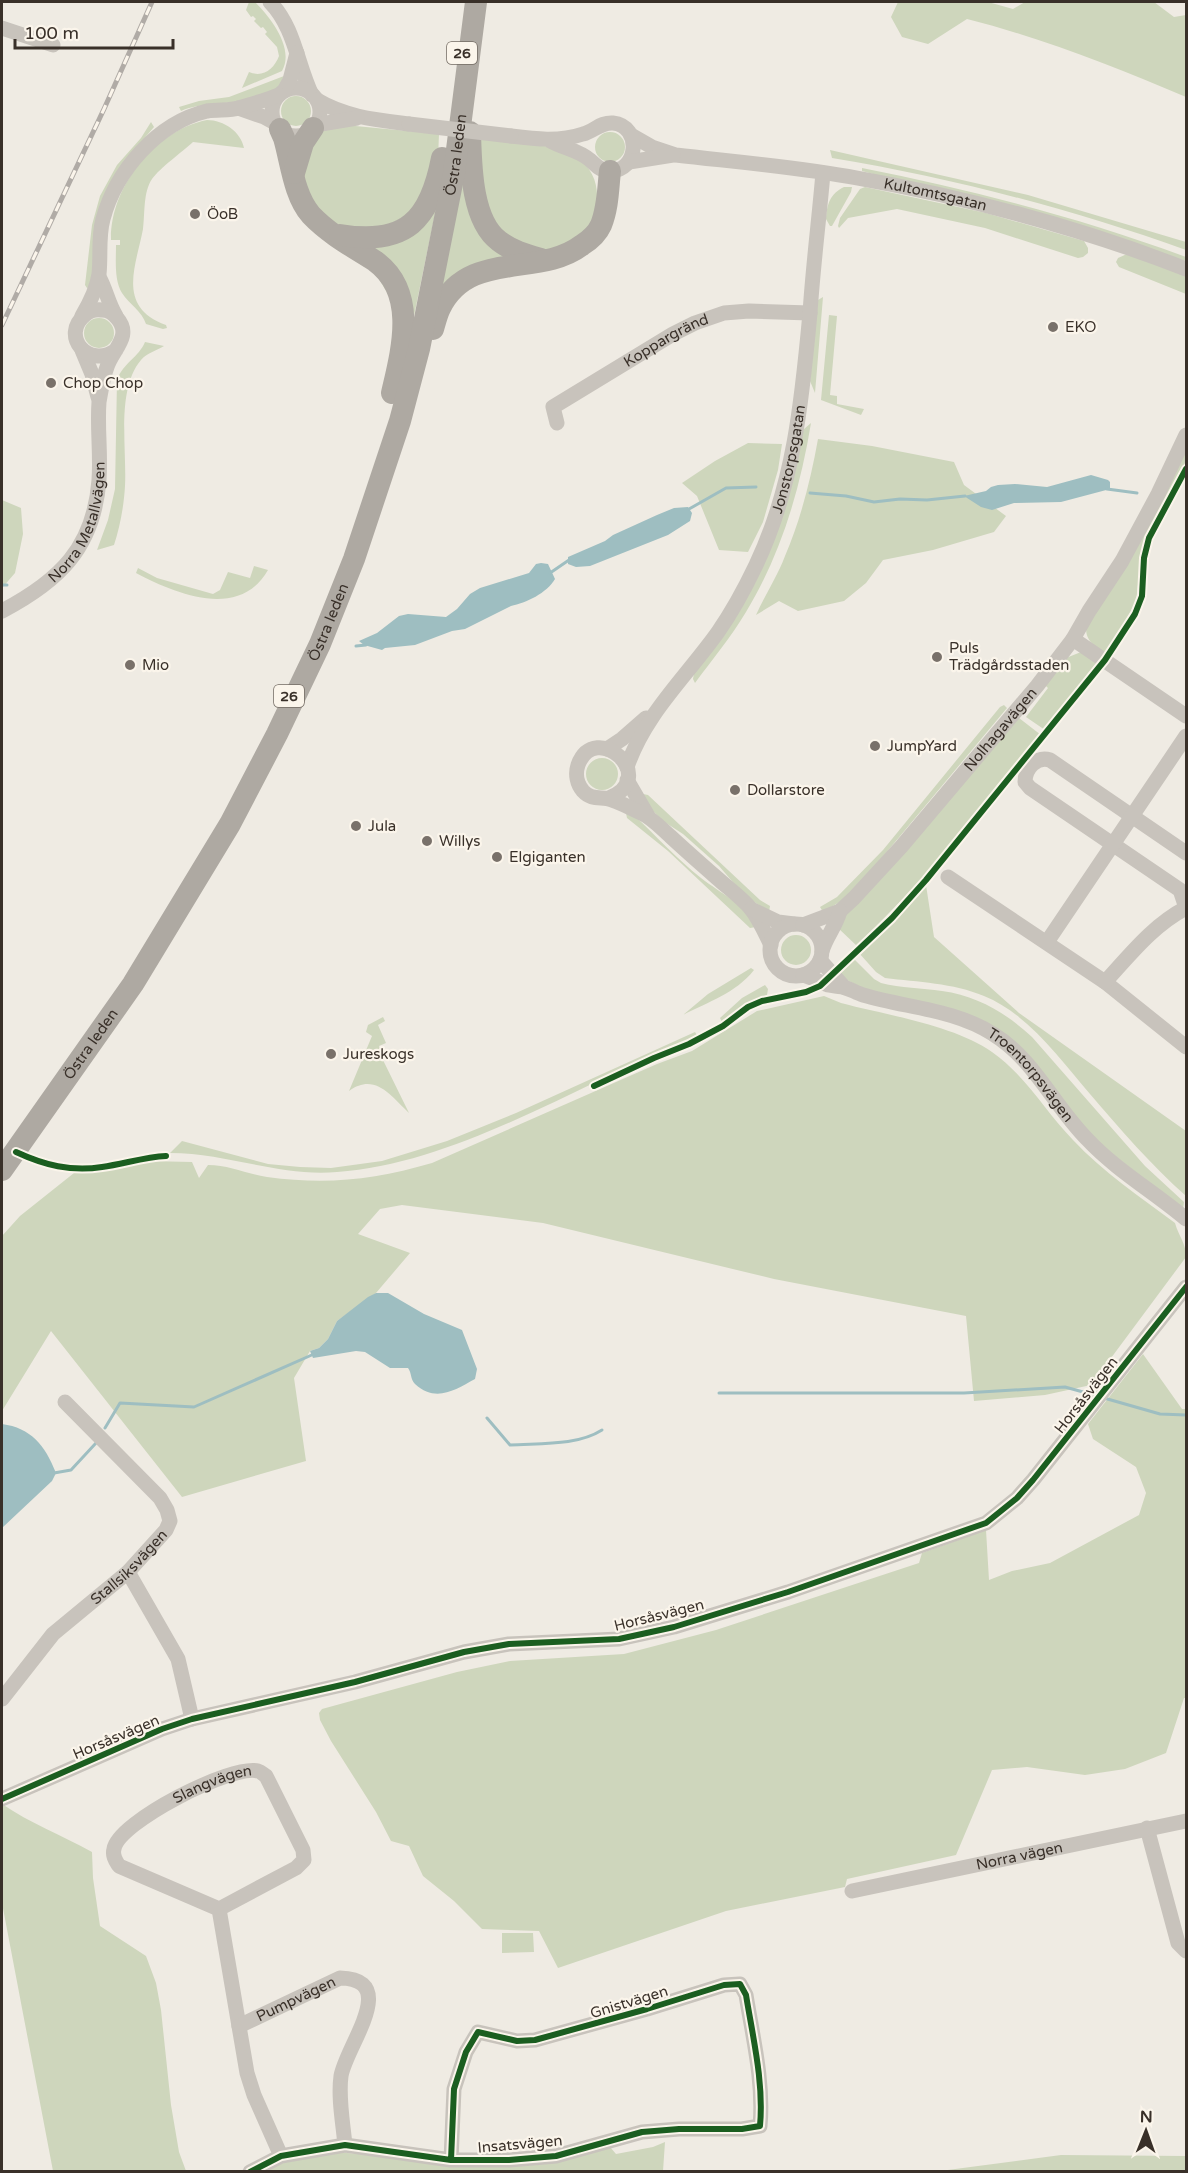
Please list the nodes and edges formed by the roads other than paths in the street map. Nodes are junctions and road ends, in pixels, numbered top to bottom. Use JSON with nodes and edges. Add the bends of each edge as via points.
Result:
{"nodes":[{"id":1,"x":270,"y":2,"type":"edge"},
{"id":2,"x":467,"y":2,"type":"edge"},
{"id":3,"x":477,"y":2,"type":"edge"},
{"id":4,"x":2,"y":28,"type":"edge"},
{"id":5,"x":53,"y":45,"type":"dead end"},
{"id":6,"x":297,"y":53,"type":"junction"},
{"id":7,"x":281,"y":93,"type":"junction"},
{"id":8,"x":314,"y":97,"type":"junction"},
{"id":9,"x":238,"y":108,"type":"junction"},
{"id":10,"x":358,"y":118,"type":"junction"},
{"id":11,"x":277,"y":126,"type":"junction"},
{"id":12,"x":314,"y":127,"type":"junction"},
{"id":13,"x":592,"y":131,"type":"junction"},
{"id":14,"x":631,"y":135,"type":"junction"},
{"id":15,"x":549,"y":140,"type":"junction"},
{"id":16,"x":676,"y":155,"type":"junction"},
{"id":17,"x":590,"y":160,"type":"junction"},
{"id":18,"x":619,"y":167,"type":"junction"},
{"id":19,"x":823,"y":173,"type":"junction"},
{"id":20,"x":294,"y":174,"type":"junction"},
{"id":21,"x":332,"y":234,"type":"junction"},
{"id":22,"x":549,"y":261,"type":"junction"},
{"id":23,"x":1186,"y":269,"type":"edge"},
{"id":24,"x":99,"y":277,"type":"junction"},
{"id":25,"x":810,"y":313,"type":"junction"},
{"id":26,"x":82,"y":316,"type":"junction"},
{"id":27,"x":116,"y":316,"type":"junction"},
{"id":28,"x":82,"y":350,"type":"junction"},
{"id":29,"x":116,"y":350,"type":"junction"},
{"id":30,"x":99,"y":403,"type":"junction"},
{"id":31,"x":400,"y":421,"type":"junction"},
{"id":32,"x":557,"y":423,"type":"dead end"},
{"id":33,"x":1186,"y":435,"type":"edge"},
{"id":34,"x":371,"y":488,"type":"junction"},
{"id":35,"x":2,"y":611,"type":"edge"},
{"id":36,"x":1073,"y":639,"type":"junction"},
{"id":37,"x":655,"y":710,"type":"junction"},
{"id":38,"x":1186,"y":716,"type":"edge"},
{"id":39,"x":1186,"y":736,"type":"edge"},
{"id":40,"x":607,"y":749,"type":"junction"},
{"id":41,"x":627,"y":774,"type":"junction"},
{"id":42,"x":609,"y":798,"type":"junction"},
{"id":43,"x":648,"y":816,"type":"junction"},
{"id":44,"x":1132,"y":817,"type":"junction"},
{"id":45,"x":1112,"y":844,"type":"junction"},
{"id":46,"x":1186,"y":853,"type":"edge"},
{"id":47,"x":948,"y":877,"type":"dead end"},
{"id":48,"x":1186,"y":908,"type":"edge"},
{"id":49,"x":751,"y":909,"type":"junction"},
{"id":50,"x":840,"y":911,"type":"junction"},
{"id":51,"x":798,"y":925,"type":"junction"},
{"id":52,"x":1047,"y":942,"type":"junction"},
{"id":53,"x":771,"y":945,"type":"junction"},
{"id":54,"x":821,"y":956,"type":"junction"},
{"id":55,"x":803,"y":975,"type":"junction"},
{"id":56,"x":1105,"y":982,"type":"junction"},
{"id":57,"x":844,"y":987,"type":"junction"},
{"id":58,"x":1186,"y":1047,"type":"edge"},
{"id":59,"x":2,"y":1162,"type":"edge"},
{"id":60,"x":2,"y":1170,"type":"edge"},
{"id":61,"x":1186,"y":1219,"type":"edge"},
{"id":62,"x":1186,"y":1287,"type":"edge"},
{"id":63,"x":65,"y":1402,"type":"dead end"},
{"id":64,"x":128,"y":1572,"type":"junction"},
{"id":65,"x":2,"y":1699,"type":"edge"},
{"id":66,"x":192,"y":1719,"type":"junction"},
{"id":67,"x":2,"y":1799,"type":"edge"},
{"id":68,"x":1186,"y":1821,"type":"edge"},
{"id":69,"x":1147,"y":1828,"type":"junction"},
{"id":70,"x":852,"y":1891,"type":"dead end"},
{"id":71,"x":219,"y":1910,"type":"junction"},
{"id":72,"x":1186,"y":1951,"type":"edge"},
{"id":73,"x":239,"y":2026,"type":"junction"},
{"id":74,"x":760,"y":2126,"type":"joint"},
{"id":75,"x":345,"y":2145,"type":"junction"},
{"id":76,"x":281,"y":2156,"type":"junction"},
{"id":77,"x":451,"y":2160,"type":"junction"},
{"id":78,"x":250,"y":2172,"type":"edge"}],
"edges":[{"from":1,"to":6,"type":"street","via":[[291,32]]},
{"from":2,"to":21,"type":"highway","via":[[460,21],[442,160],[423,213],[396,233],[380,238]]},
{"from":2,"to":34,"type":"highway","name":"Östra leden","number":"26","via":[[446,171],[412,347]]},
{"from":3,"to":22,"type":"highway","via":[[470,102],[475,194],[485,224],[498,240],[519,252]]},
{"from":3,"to":31,"type":"highway","name":"Östra leden","number":"26","via":[[454,173],[419,349]]},
{"from":4,"to":5,"type":"street"},
{"from":6,"to":7,"type":"street","via":[[290,80]]},
{"from":6,"to":8,"type":"street"},
{"from":7,"to":8,"type":"street","via":[[299,88]]},
{"from":7,"to":9,"type":"street"},
{"from":7,"to":11,"type":"street","via":[[272,109]]},
{"from":8,"to":10,"type":"street"},
{"from":8,"to":12,"type":"street","via":[[320,112]]},
{"from":9,"to":11,"type":"street"},
{"from":9,"to":24,"type":"street","via":[[208,111],[184,120],[141,153],[123,176],[103,220]]},
{"from":10,"to":12,"type":"street"},
{"from":10,"to":15,"type":"street","bridge":true},
{"from":11,"to":12,"type":"street","via":[[296,135]]},
{"from":11,"to":20,"type":"highway"},
{"from":12,"to":20,"type":"highway","via":[[303,143]]},
{"from":13,"to":14,"type":"street","via":[[613,123]]},
{"from":13,"to":15,"type":"street"},
{"from":13,"to":17,"type":"street","via":[[586,144]]},
{"from":14,"to":16,"type":"street","name":"Kultomtsgatan"},
{"from":14,"to":18,"type":"street","via":[[634,149]]},
{"from":15,"to":17,"type":"street"},
{"from":16,"to":18,"type":"street","name":"Kultomtsgatan"},
{"from":16,"to":19,"type":"street","name":"Kultomtsgatan"},
{"from":17,"to":18,"type":"street","via":[[602,170]]},
{"from":18,"to":22,"type":"highway","via":[[600,228],[579,248]]},
{"from":19,"to":23,"type":"street","name":"Kultomtsgatan","via":[[973,203],[1108,241]]},
{"from":19,"to":25,"type":"street","name":"Jonstorpsgatan"},
{"from":20,"to":21,"type":"highway","via":[[301,200]]},
{"from":21,"to":34,"type":"highway","via":[[377,263],[394,282],[401,299],[402,350]]},
{"from":22,"to":31,"type":"highway","via":[[492,268],[474,274],[455,289],[440,307]]},
{"from":24,"to":26,"type":"street"},
{"from":24,"to":27,"type":"street"},
{"from":25,"to":32,"type":"street","name":"Koppargränd","via":[[724,313],[695,323],[553,407]]},
{"from":25,"to":37,"type":"street","name":"Jonstorpsgatan","via":[[799,418],[782,499],[770,532],[743,591],[718,632]]},
{"from":26,"to":27,"type":"street","via":[[103,310]]},
{"from":26,"to":28,"type":"street","via":[[75,335]]},
{"from":27,"to":29,"type":"street","via":[[123,333]]},
{"from":28,"to":29,"type":"street","via":[[103,357]]},
{"from":28,"to":30,"type":"street","name":"Norra Metallvägen"},
{"from":29,"to":30,"type":"street","name":"Norra Metallvägen","via":[[107,364]]},
{"from":30,"to":35,"type":"street","name":"Norra Metallvägen","via":[[99,480],[93,516],[79,548],[58,574]]},
{"from":31,"to":60,"type":"highway","name":"Östra leden","number":"26","via":[[354,560],[320,644],[230,824],[133,984]]},
{"from":33,"to":36,"type":"street","name":"Nolhagavägen","via":[[1127,551]]},
{"from":34,"to":59,"type":"highway","name":"Östra leden","number":"26","via":[[314,641],[226,822],[149,952]]},
{"from":36,"to":38,"type":"street"},
{"from":36,"to":50,"type":"street","name":"Nolhagavägen","via":[[901,847]]},
{"from":37,"to":40,"type":"street","name":"Jonstorpsgatan"},
{"from":37,"to":41,"type":"street","name":"Jonstorpsgatan","via":[[633,747]]},
{"from":39,"to":44,"type":"street"},
{"from":40,"to":41,"type":"street","name":"Jonstorpsgatan","via":[[620,755]]},
{"from":40,"to":42,"type":"street","name":"Jonstorpsgatan","via":[[598,748],[583,756],[577,772],[586,794]]},
{"from":41,"to":42,"type":"street","name":"Jonstorpsgatan","via":[[620,792]]},
{"from":41,"to":43,"type":"street","name":"Jonstorpsgatan"},
{"from":42,"to":43,"type":"street","name":"Jonstorpsgatan"},
{"from":43,"to":49,"type":"street","name":"Jonstorpsgatan"},
{"from":44,"to":45,"type":"street"},
{"from":44,"to":45,"type":"street","via":[[1050,760],[1037,760],[1025,776],[1030,788]]},
{"from":44,"to":46,"type":"street"},
{"from":45,"to":48,"type":"street","via":[[1180,890]]},
{"from":45,"to":52,"type":"street"},
{"from":47,"to":52,"type":"street"},
{"from":48,"to":56,"type":"street","via":[[1148,935]]},
{"from":49,"to":51,"type":"street","name":"Jonstorpsgatan","via":[[778,922]]},
{"from":49,"to":53,"type":"street","name":"Jonstorpsgatan"},
{"from":50,"to":51,"type":"street","name":"Nolhagavägen"},
{"from":50,"to":54,"type":"street","name":"Nolhagavägen"},
{"from":51,"to":53,"type":"street","via":[[778,932]]},
{"from":51,"to":54,"type":"street","via":[[817,935]]},
{"from":52,"to":56,"type":"street"},
{"from":53,"to":55,"type":"street","via":[[776,966],[788,975]]},
{"from":54,"to":55,"type":"street","via":[[816,967]]},
{"from":54,"to":57,"type":"street","name":"Troentorpsvägen"},
{"from":55,"to":57,"type":"street","name":"Troentorpsvägen"},
{"from":56,"to":58,"type":"street"},
{"from":57,"to":61,"type":"street","name":"Troentorpsvägen","via":[[968,1020],[1011,1046],[1088,1141]]},
{"from":62,"to":66,"type":"street","name":"Horsåsvägen","via":[[1034,1480],[986,1523],[788,1592],[619,1640],[486,1648]]},
{"from":63,"to":64,"type":"street","name":"Stallsiksvägen","via":[[160,1498],[167,1510],[170,1521],[166,1530]]},
{"from":64,"to":65,"type":"street","name":"Stallsiksvägen","via":[[53,1634]]},
{"from":64,"to":66,"type":"street","via":[[178,1659]]},
{"from":66,"to":67,"type":"street","name":"Horsåsvägen"},
{"from":68,"to":69,"type":"street","name":"Norra vägen"},
{"from":69,"to":70,"type":"street","name":"Norra vägen"},
{"from":69,"to":72,"type":"street","via":[[1178,1943]]},
{"from":71,"to":71,"type":"street","name":"Slangvägen","via":[[304,1860],[303,1850],[266,1776],[257,1771],[226,1777],[178,1796],[134,1825],[113,1849],[119,1866]]},
{"from":71,"to":73,"type":"street"},
{"from":73,"to":75,"type":"street","name":"Pumpvägen","via":[[340,1978],[353,1978],[364,1984],[370,1996],[369,2008],[345,2058],[341,2078]]},
{"from":73,"to":76,"type":"street","via":[[254,2095]]},
{"from":74,"to":77,"type":"street","name":"Insatsvägen","via":[[642,2132],[556,2156]]},
{"from":74,"to":77,"type":"street","name":"Gnistvägen","via":[[759,2078],[746,1995],[740,1984],[724,1985],[535,2040],[517,2041],[478,2032],[466,2052],[454,2089]]},
{"from":75,"to":76,"type":"street","name":"Insatsvägen"},
{"from":75,"to":77,"type":"street","name":"Insatsvägen"},
{"from":76,"to":78,"type":"street","name":"Insatsvägen"}]}
